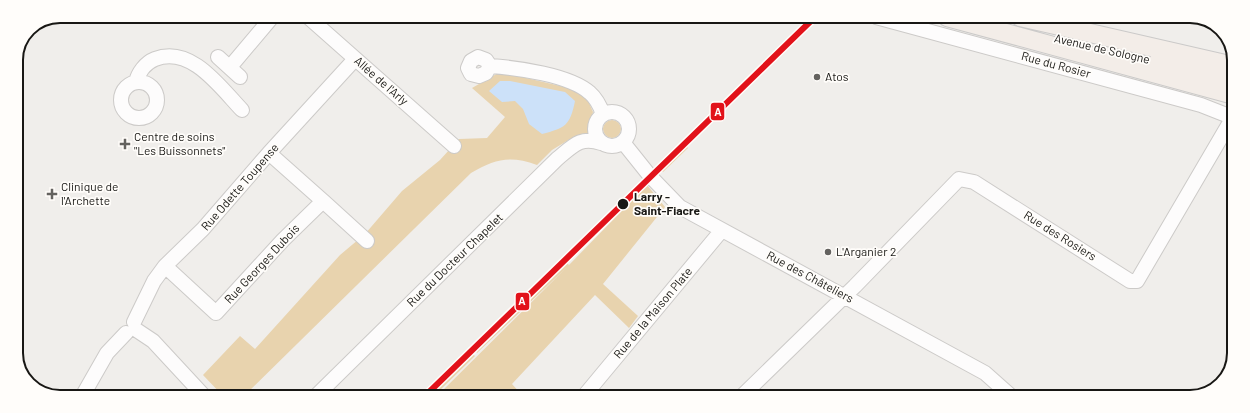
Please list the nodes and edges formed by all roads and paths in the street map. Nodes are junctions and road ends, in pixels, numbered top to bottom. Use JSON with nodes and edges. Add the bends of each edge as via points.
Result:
{"nodes":[{"id":1,"x":267,"y":23,"type":"edge"},
{"id":2,"x":315,"y":23,"type":"edge"},
{"id":3,"x":898,"y":23,"type":"edge"},
{"id":4,"x":969,"y":23,"type":"edge"},
{"id":5,"x":995,"y":23,"type":"edge"},
{"id":6,"x":1044,"y":23,"type":"edge"},
{"id":7,"x":1050,"y":23,"type":"edge"},
{"id":8,"x":1080,"y":32,"type":"junction"},
{"id":9,"x":218,"y":57,"type":"dead end"},
{"id":10,"x":355,"y":59,"type":"junction"},
{"id":11,"x":1227,"y":64,"type":"edge"},
{"id":12,"x":490,"y":66,"type":"dead end"},
{"id":13,"x":230,"y":67,"type":"junction"},
{"id":14,"x":240,"y":77,"type":"dead end"},
{"id":15,"x":1227,"y":78,"type":"edge"},
{"id":16,"x":136,"y":82,"type":"dead end"},
{"id":17,"x":1227,"y":93,"type":"edge"},
{"id":18,"x":242,"y":110,"type":"dead end"},
{"id":19,"x":603,"y":114,"type":"junction"},
{"id":20,"x":1227,"y":116,"type":"edge"},
{"id":21,"x":1227,"y":128,"type":"edge"},
{"id":22,"x":601,"y":143,"type":"junction"},
{"id":23,"x":621,"y":144,"type":"junction"},
{"id":24,"x":454,"y":146,"type":"dead end"},
{"id":25,"x":270,"y":153,"type":"junction"},
{"id":26,"x":323,"y":201,"type":"junction"},
{"id":27,"x":722,"y":230,"type":"junction"},
{"id":28,"x":367,"y":241,"type":"dead end"},
{"id":29,"x":165,"y":266,"type":"junction"},
{"id":30,"x":845,"y":296,"type":"junction"},
{"id":31,"x":132,"y":328,"type":"junction"},
{"id":32,"x":85,"y":390,"type":"edge"},
{"id":33,"x":198,"y":390,"type":"edge"},
{"id":34,"x":322,"y":390,"type":"edge"},
{"id":35,"x":589,"y":390,"type":"edge"},
{"id":36,"x":748,"y":390,"type":"edge"},
{"id":37,"x":1004,"y":390,"type":"edge"}],
"edges":[{"from":1,"to":13,"type":"street"},
{"from":2,"to":10,"type":"street","name":"Allée de l'Arly"},
{"from":3,"to":20,"type":"street","name":"Rue du Rosier","via":[[1201,105]]},
{"from":4,"to":17,"type":"main road"},
{"from":5,"to":15,"type":"main road","name":"Avenue de Sologne"},
{"from":6,"to":8,"type":"main road","name":"Avenue de Sologne"},
{"from":7,"to":8,"type":"main road"},
{"from":8,"to":11,"type":"main road","name":"Avenue de Sologne"},
{"from":9,"to":13,"type":"street"},
{"from":10,"to":24,"type":"street","name":"Allée de l'Arly"},
{"from":10,"to":25,"type":"street","name":"Rue Odette Toupense"},
{"from":12,"to":19,"type":"street","via":[[509,67],[562,79],[584,88],[597,101]]},
{"from":13,"to":14,"type":"street"},
{"from":16,"to":18,"type":"street","via":[[141,70],[151,61],[171,55],[182,58],[208,75]]},
{"from":19,"to":22,"type":"street","via":[[595,128],[597,139]]},
{"from":19,"to":23,"type":"street","via":[[617,112],[627,122],[628,135]]},
{"from":21,"to":30,"type":"street","name":"Rue des Rosiers","via":[[1137,281],[1130,281],[974,182],[960,179]]},
{"from":22,"to":23,"type":"street","via":[[611,146]]},
{"from":22,"to":34,"type":"street","name":"Rue du Docteur Chapelet","via":[[592,140],[578,142],[558,159]]},
{"from":23,"to":27,"type":"street","name":"Rue des Châteliers","via":[[626,146],[680,207]]},
{"from":25,"to":26,"type":"street"},
{"from":25,"to":29,"type":"street","name":"Rue Odette Toupense","via":[[203,229]]},
{"from":26,"to":28,"type":"street"},
{"from":26,"to":29,"type":"street","name":"Rue Georges Dubois","via":[[216,313]]},
{"from":27,"to":30,"type":"street","name":"Rue des Châteliers"},
{"from":27,"to":35,"type":"street","name":"Rue de la Maison Plate"},
{"from":29,"to":31,"type":"street","name":"Rue Odette Toupense","via":[[154,281]]},
{"from":30,"to":36,"type":"street"},
{"from":30,"to":37,"type":"street","name":"Rue des Châteliers","via":[[985,373]]},
{"from":31,"to":32,"type":"street","name":"Rue Odette Toupense","via":[[107,353]]},
{"from":31,"to":33,"type":"street","via":[[153,341]]}]}
